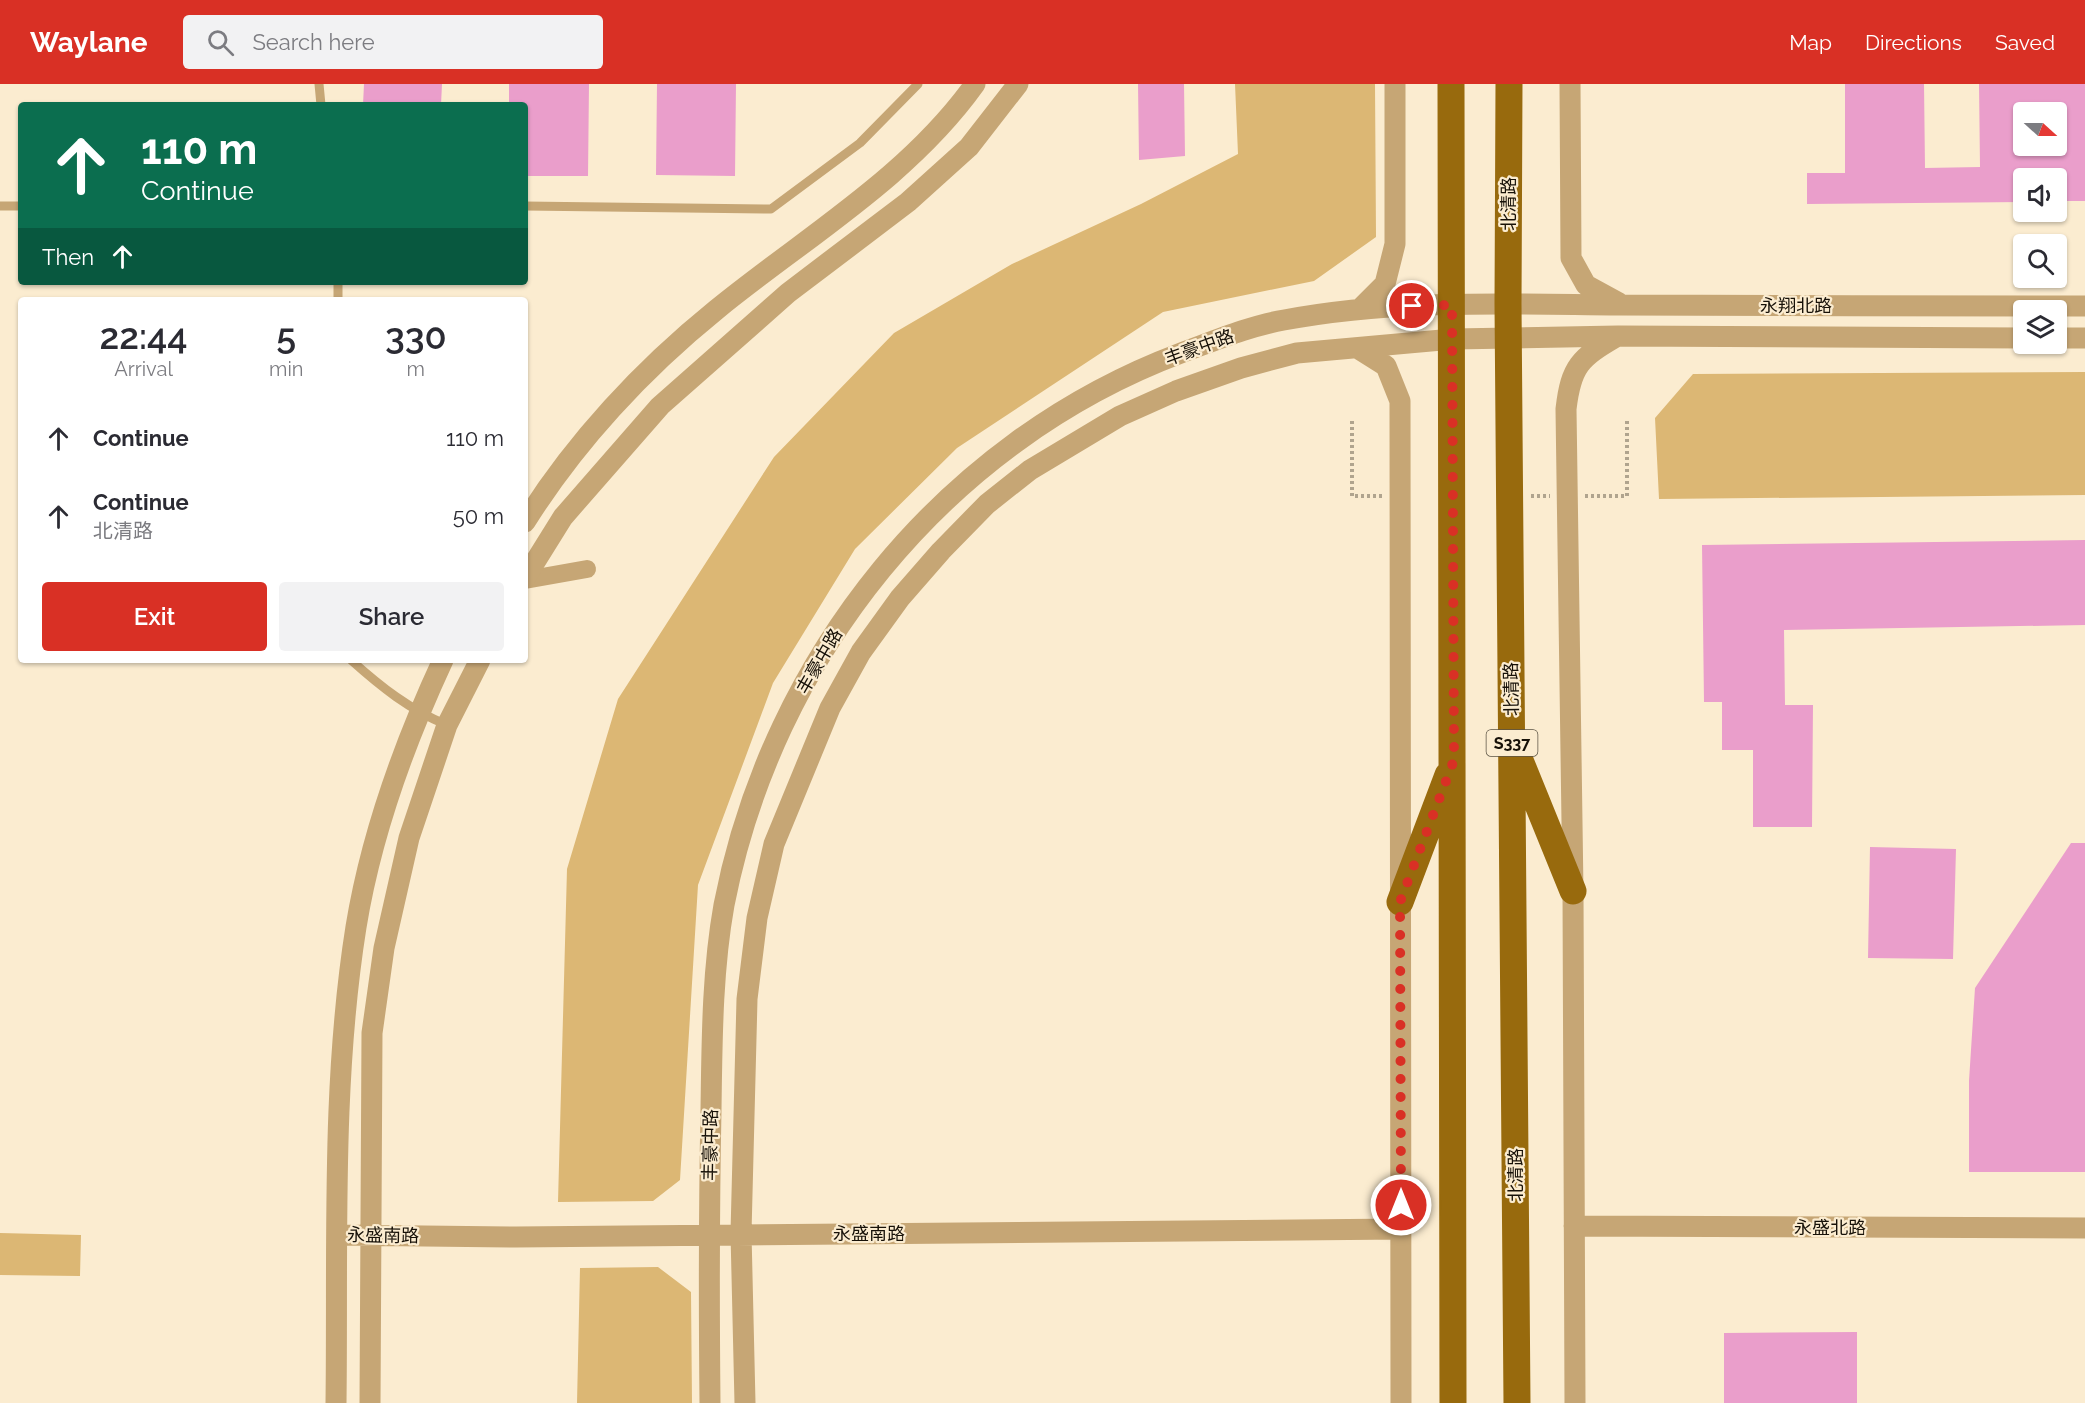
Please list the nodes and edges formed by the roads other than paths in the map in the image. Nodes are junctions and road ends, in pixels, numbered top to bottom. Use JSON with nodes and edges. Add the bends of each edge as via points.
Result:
{"nodes":[{"id":1,"x":319,"y":84,"type":"edge"},
{"id":2,"x":918,"y":84,"type":"edge"},
{"id":3,"x":975,"y":84,"type":"edge"},
{"id":4,"x":1018,"y":84,"type":"edge"},
{"id":5,"x":1395,"y":84,"type":"edge"},
{"id":6,"x":1450,"y":84,"type":"edge"},
{"id":7,"x":1509,"y":84,"type":"edge"},
{"id":8,"x":1570,"y":84,"type":"edge"},
{"id":9,"x":321,"y":102,"type":"edge"},
{"id":10,"x":0,"y":206,"type":"edge"},
{"id":11,"x":18,"y":206,"type":"edge"},
{"id":12,"x":528,"y":206,"type":"edge"},
{"id":13,"x":1508,"y":304,"type":"junction"},
{"id":14,"x":1452,"y":305,"type":"junction"},
{"id":15,"x":1622,"y":305,"type":"junction"},
{"id":16,"x":2085,"y":306,"type":"edge"},
{"id":17,"x":1362,"y":307,"type":"junction"},
{"id":18,"x":1618,"y":336,"type":"junction"},
{"id":19,"x":2013,"y":338,"type":"edge"},
{"id":20,"x":2067,"y":338,"type":"edge"},
{"id":21,"x":2085,"y":338,"type":"edge"},
{"id":22,"x":1453,"y":339,"type":"junction"},
{"id":23,"x":1508,"y":339,"type":"junction"},
{"id":24,"x":1359,"y":349,"type":"junction"},
{"id":25,"x":528,"y":518,"type":"edge"},
{"id":26,"x":587,"y":569,"type":"dead end"},
{"id":27,"x":528,"y":574,"type":"edge"},
{"id":28,"x":528,"y":579,"type":"edge"},
{"id":29,"x":354,"y":663,"type":"edge"},
{"id":30,"x":442,"y":663,"type":"edge"},
{"id":31,"x":478,"y":663,"type":"edge"},
{"id":32,"x":419,"y":713,"type":"junction"},
{"id":33,"x":447,"y":725,"type":"junction"},
{"id":34,"x":1512,"y":739,"type":"junction"},
{"id":35,"x":1454,"y":760,"type":"junction"},
{"id":36,"x":1573,"y":891,"type":"junction"},
{"id":37,"x":1400,"y":902,"type":"junction"},
{"id":38,"x":1575,"y":1226,"type":"junction"},
{"id":39,"x":2085,"y":1228,"type":"edge"},
{"id":40,"x":1401,"y":1229,"type":"junction"},
{"id":41,"x":741,"y":1233,"type":"junction"},
{"id":42,"x":709,"y":1234,"type":"junction"},
{"id":43,"x":338,"y":1235,"type":"junction"},
{"id":44,"x":371,"y":1235,"type":"junction"},
{"id":45,"x":336,"y":1403,"type":"edge"},
{"id":46,"x":370,"y":1403,"type":"edge"},
{"id":47,"x":710,"y":1403,"type":"edge"},
{"id":48,"x":745,"y":1403,"type":"edge"},
{"id":49,"x":1401,"y":1403,"type":"edge"},
{"id":50,"x":1454,"y":1403,"type":"edge"},
{"id":51,"x":1517,"y":1403,"type":"edge"},
{"id":52,"x":1575,"y":1403,"type":"edge"}],
"edges":[{"from":1,"to":9,"type":"lane"},
{"from":2,"to":12,"type":"lane","via":[[860,143],[771,209]]},
{"from":3,"to":25,"type":"street","via":[[954,113],[891,175],[715,311],[644,375],[584,441]]},
{"from":4,"to":27,"type":"street","via":[[969,147],[908,202],[788,293],[660,406],[562,517]]},
{"from":5,"to":17,"type":"street","via":[[1395,244],[1385,284]]},
{"from":6,"to":14,"type":"main road"},
{"from":7,"to":13,"type":"main road","name":"北清路","number":"S337"},
{"from":8,"to":15,"type":"street","via":[[1571,258],[1586,285]]},
{"from":10,"to":11,"type":"lane"},
{"from":13,"to":14,"type":"street","name":"永翔北路"},
{"from":13,"to":15,"type":"street","name":"永翔北路"},
{"from":13,"to":23,"type":"main road","name":"北清路","number":"S337"},
{"from":14,"to":17,"type":"street","name":"丰豪中路"},
{"from":14,"to":22,"type":"main road"},
{"from":15,"to":16,"type":"street","name":"永翔北路"},
{"from":17,"to":42,"type":"street","name":"丰豪中路","via":[[1277,321],[1221,338],[1117,381],[1061,412],[1012,444],[931,513],[889,557],[853,605],[786,720],[741,838],[724,906],[713,1002]]},
{"from":18,"to":19,"type":"street","name":"永翔北路"},
{"from":18,"to":23,"type":"street","name":"永翔北路"},
{"from":18,"to":36,"type":"street","via":[[1586,355],[1569,381],[1566,409]]},
{"from":20,"to":21,"type":"street"},
{"from":22,"to":23,"type":"street","name":"永翔北路"},
{"from":22,"to":24,"type":"street","name":"丰豪中路"},
{"from":22,"to":35,"type":"main road"},
{"from":23,"to":34,"type":"main road","name":"北清路","number":"S337"},
{"from":24,"to":37,"type":"street","via":[[1386,366],[1400,401]]},
{"from":24,"to":41,"type":"street","name":"丰豪中路","via":[[1297,353],[1240,368],[1120,416],[1073,443],[987,504],[921,574],[861,652],[798,779],[774,844],[757,918],[747,999]]},
{"from":26,"to":28,"type":"street"},
{"from":29,"to":32,"type":"lane"},
{"from":30,"to":32,"type":"street"},
{"from":31,"to":33,"type":"street"},
{"from":32,"to":33,"type":"lane"},
{"from":32,"to":43,"type":"street","via":[[379,825],[356,925],[344,1023]]},
{"from":33,"to":44,"type":"street","via":[[409,837],[384,948],[372,1033]]},
{"from":34,"to":36,"type":"main road"},
{"from":34,"to":51,"type":"main road","name":"北清路","number":"S337"},
{"from":35,"to":37,"type":"main road"},
{"from":35,"to":50,"type":"main road"},
{"from":36,"to":38,"type":"street"},
{"from":37,"to":40,"type":"street"},
{"from":38,"to":39,"type":"street","name":"永盛北路"},
{"from":38,"to":52,"type":"street"},
{"from":40,"to":41,"type":"street","name":"永盛南路"},
{"from":40,"to":49,"type":"street"},
{"from":41,"to":42,"type":"street","name":"永盛南路"},
{"from":41,"to":48,"type":"street","name":"丰豪中路"},
{"from":42,"to":44,"type":"street","name":"永盛南路"},
{"from":42,"to":47,"type":"street","name":"丰豪中路"},
{"from":43,"to":44,"type":"street","name":"永盛南路"},
{"from":43,"to":45,"type":"street"},
{"from":44,"to":46,"type":"street"}]}
